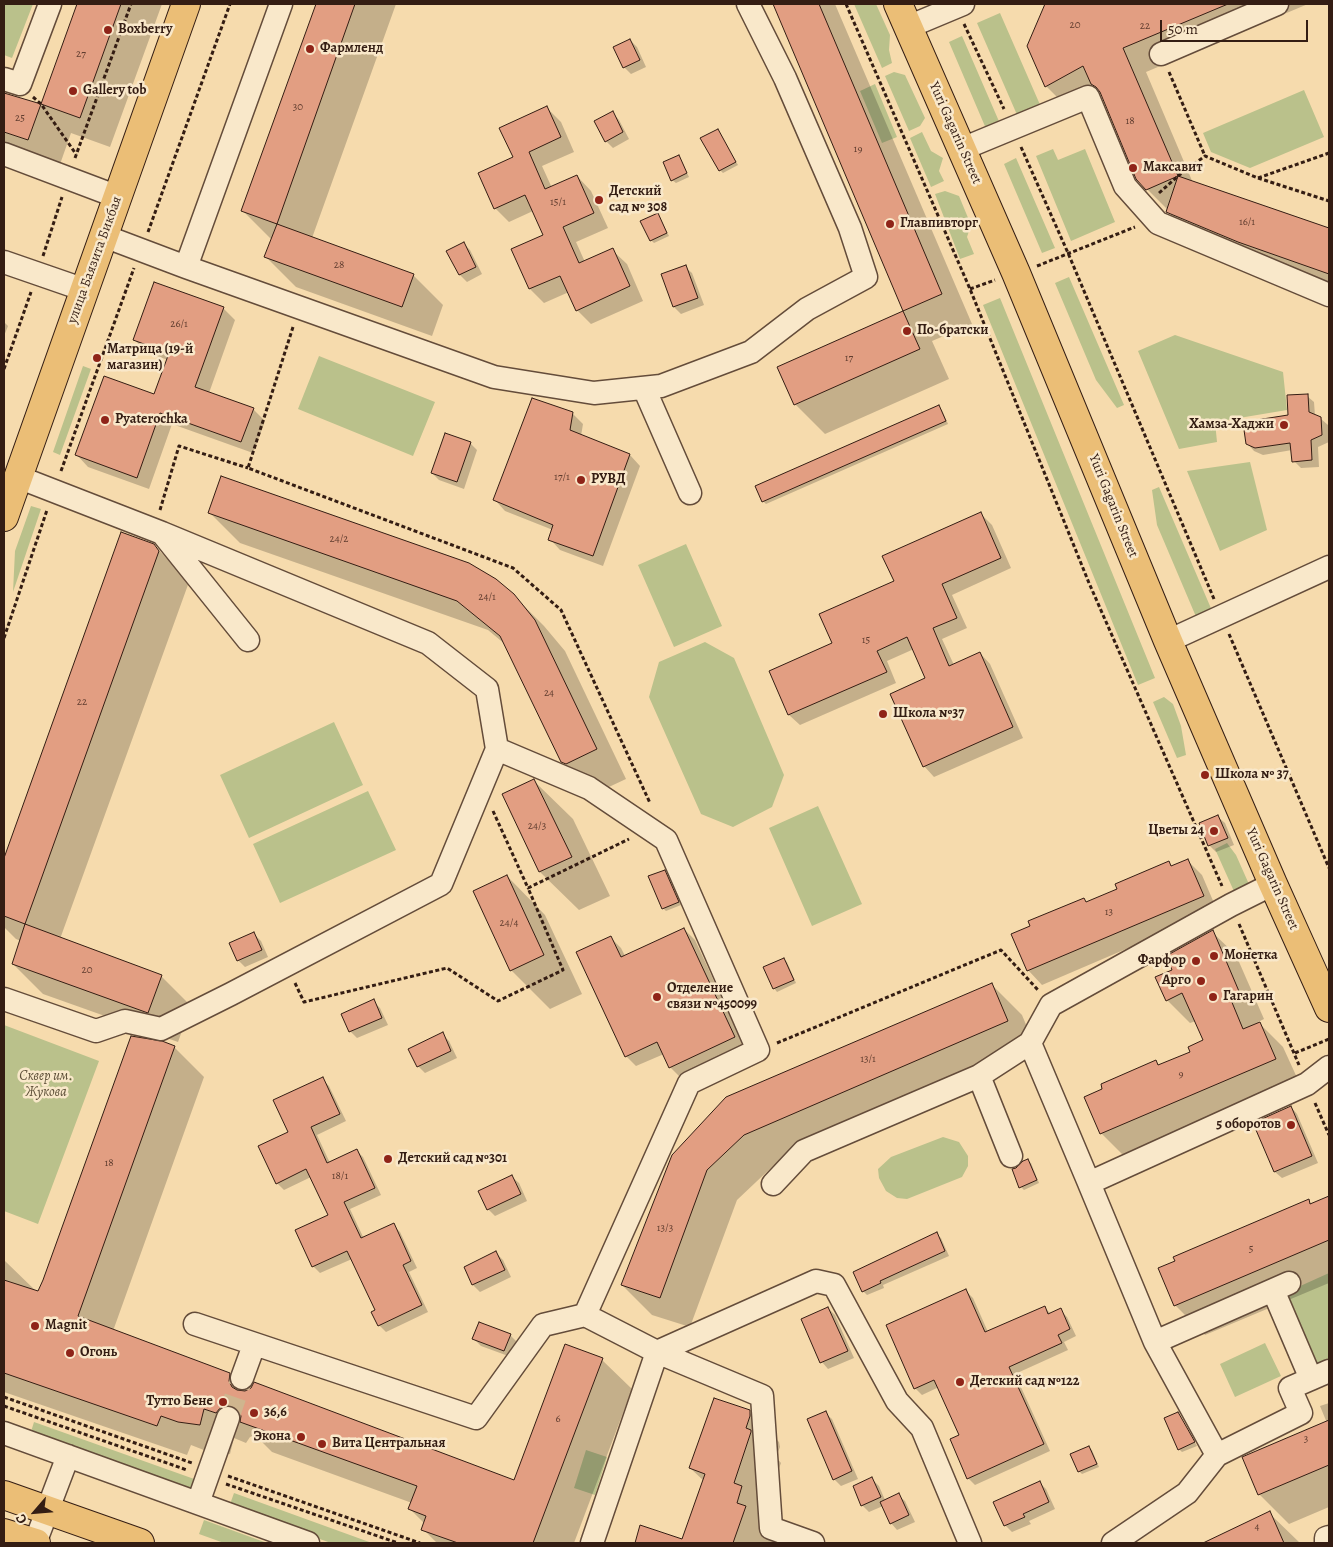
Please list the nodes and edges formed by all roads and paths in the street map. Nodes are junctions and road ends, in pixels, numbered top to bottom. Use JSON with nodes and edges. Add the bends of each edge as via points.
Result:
{"nodes":[{"id":1,"x":50,"y":4,"type":"edge"},
{"id":2,"x":186,"y":4,"type":"edge"},
{"id":3,"x":230,"y":4,"type":"edge"},
{"id":4,"x":281,"y":4,"type":"edge"},
{"id":5,"x":748,"y":4,"type":"edge"},
{"id":6,"x":846,"y":4,"type":"edge"},
{"id":7,"x":1277,"y":4,"type":"edge"},
{"id":8,"x":960,"y":5,"type":"edge"},
{"id":9,"x":903,"y":15,"type":"edge"},
{"id":10,"x":1161,"y":54,"type":"joint"},
{"id":11,"x":12,"y":82,"type":"edge"},
{"id":12,"x":1012,"y":128,"type":"junction"},
{"id":13,"x":962,"y":150,"type":"junction"},
{"id":14,"x":1329,"y":153,"type":"edge"},
{"id":15,"x":4,"y":154,"type":"edge"},
{"id":16,"x":76,"y":155,"type":"dead end"},
{"id":17,"x":1205,"y":156,"type":"junction"},
{"id":18,"x":1258,"y":178,"type":"junction"},
{"id":19,"x":118,"y":196,"type":"junction"},
{"id":20,"x":1329,"y":201,"type":"edge"},
{"id":21,"x":1147,"y":210,"type":"junction"},
{"id":22,"x":104,"y":236,"type":"junction"},
{"id":23,"x":141,"y":250,"type":"junction"},
{"id":24,"x":1068,"y":253,"type":"junction"},
{"id":25,"x":4,"y":262,"type":"edge"},
{"id":26,"x":186,"y":267,"type":"junction"},
{"id":27,"x":1016,"y":273,"type":"junction"},
{"id":28,"x":970,"y":289,"type":"junction"},
{"id":29,"x":85,"y":290,"type":"junction"},
{"id":30,"x":1329,"y":295,"type":"edge"},
{"id":31,"x":300,"y":308,"type":"junction"},
{"id":32,"x":644,"y":388,"type":"junction"},
{"id":33,"x":248,"y":468,"type":"junction"},
{"id":34,"x":18,"y":477,"type":"junction"},
{"id":35,"x":54,"y":490,"type":"junction"},
{"id":36,"x":690,"y":493,"type":"dead end"},
{"id":37,"x":4,"y":517,"type":"edge"},
{"id":38,"x":158,"y":531,"type":"junction"},
{"id":39,"x":1329,"y":567,"type":"edge"},
{"id":40,"x":1221,"y":616,"type":"junction"},
{"id":41,"x":4,"y":638,"type":"edge"},
{"id":42,"x":248,"y":640,"type":"dead end"},
{"id":43,"x":1168,"y":641,"type":"junction"},
{"id":44,"x":497,"y":750,"type":"junction"},
{"id":45,"x":482,"y":785,"type":"junction"},
{"id":46,"x":615,"y":805,"type":"junction"},
{"id":47,"x":650,"y":829,"type":"junction"},
{"id":48,"x":1329,"y":868,"type":"edge"},
{"id":49,"x":1273,"y":884,"type":"junction"},
{"id":50,"x":528,"y":888,"type":"junction"},
{"id":51,"x":1230,"y":906,"type":"junction"},
{"id":52,"x":286,"y":966,"type":"junction"},
{"id":53,"x":4,"y":999,"type":"edge"},
{"id":54,"x":1051,"y":1005,"type":"junction"},
{"id":55,"x":1329,"y":1008,"type":"edge"},
{"id":56,"x":1329,"y":1038,"type":"edge"},
{"id":57,"x":1030,"y":1043,"type":"junction"},
{"id":58,"x":758,"y":1050,"type":"junction"},
{"id":59,"x":1295,"y":1054,"type":"junction"},
{"id":60,"x":1329,"y":1067,"type":"edge"},
{"id":61,"x":979,"y":1076,"type":"junction"},
{"id":62,"x":1307,"y":1084,"type":"junction"},
{"id":63,"x":1329,"y":1135,"type":"edge"},
{"id":64,"x":1011,"y":1156,"type":"dead end"},
{"id":65,"x":1089,"y":1183,"type":"junction"},
{"id":66,"x":773,"y":1184,"type":"dead end"},
{"id":67,"x":586,"y":1315,"type":"junction"},
{"id":68,"x":195,"y":1324,"type":"dead end"},
{"id":69,"x":1155,"y":1342,"type":"junction"},
{"id":70,"x":254,"y":1345,"type":"junction"},
{"id":71,"x":657,"y":1352,"type":"junction"},
{"id":72,"x":1320,"y":1375,"type":"edge"},
{"id":73,"x":242,"y":1378,"type":"tunnel mouth"},
{"id":74,"x":228,"y":1418,"type":"tunnel mouth"},
{"id":75,"x":4,"y":1433,"type":"edge"},
{"id":76,"x":1217,"y":1455,"type":"junction"},
{"id":77,"x":68,"y":1456,"type":"junction"},
{"id":78,"x":4,"y":1495,"type":"edge"},
{"id":79,"x":198,"y":1503,"type":"junction"},
{"id":80,"x":48,"y":1512,"type":"junction"},
{"id":81,"x":4,"y":1533,"type":"edge"},
{"id":82,"x":1329,"y":1537,"type":"edge"},
{"id":83,"x":36,"y":1543,"type":"edge"},
{"id":84,"x":140,"y":1543,"type":"edge"},
{"id":85,"x":308,"y":1543,"type":"edge"},
{"id":86,"x":592,"y":1543,"type":"edge"},
{"id":87,"x":814,"y":1543,"type":"edge"},
{"id":88,"x":970,"y":1543,"type":"edge"},
{"id":89,"x":1113,"y":1543,"type":"edge"},
{"id":90,"x":1326,"y":1543,"type":"edge"}],
"edges":[{"from":1,"to":11,"type":"street"},
{"from":2,"to":19,"type":"main road","name":"улица Баязита Бикбая"},
{"from":3,"to":23,"type":"path"},
{"from":4,"to":26,"type":"street"},
{"from":5,"to":32,"type":"street","via":[[785,78],[850,228],[866,277],[807,310],[751,352],[661,386]]},
{"from":6,"to":28,"type":"path"},
{"from":7,"to":10,"type":"street"},
{"from":8,"to":9,"type":"street"},
{"from":8,"to":12,"type":"path"},
{"from":9,"to":13,"type":"main road","name":"Yuri Gagarin Street"},
{"from":10,"to":17,"type":"path"},
{"from":11,"to":16,"type":"path","via":[[41,104]]},
{"from":12,"to":13,"type":"street"},
{"from":12,"to":21,"type":"street","via":[[1088,97],[1125,186]]},
{"from":12,"to":24,"type":"path"},
{"from":13,"to":27,"type":"main road","name":"Yuri Gagarin Street"},
{"from":14,"to":18,"type":"path"},
{"from":15,"to":19,"type":"street"},
{"from":17,"to":18,"type":"path"},
{"from":17,"to":21,"type":"path","via":[[1159,194]]},
{"from":18,"to":20,"type":"path"},
{"from":19,"to":22,"type":"main road","name":"улица Баязита Бикбая"},
{"from":21,"to":24,"type":"path","via":[[1134,228]]},
{"from":21,"to":30,"type":"street","via":[[1158,222]]},
{"from":22,"to":23,"type":"street"},
{"from":22,"to":29,"type":"main road","name":"улица Баязита Бикбая"},
{"from":23,"to":26,"type":"street"},
{"from":23,"to":35,"type":"path"},
{"from":24,"to":27,"type":"path"},
{"from":24,"to":40,"type":"path"},
{"from":25,"to":29,"type":"street"},
{"from":26,"to":31,"type":"street"},
{"from":27,"to":28,"type":"path"},
{"from":27,"to":43,"type":"main road","name":"Yuri Gagarin Street"},
{"from":28,"to":51,"type":"path","via":[[1090,583]]},
{"from":29,"to":34,"type":"main road","name":"улица Баязита Бикбая"},
{"from":31,"to":32,"type":"street","via":[[494,377],[594,393]]},
{"from":31,"to":33,"type":"path"},
{"from":32,"to":36,"type":"street"},
{"from":33,"to":38,"type":"path","via":[[179,446]]},
{"from":33,"to":46,"type":"path","via":[[513,568],[562,610],[651,804]]},
{"from":34,"to":35,"type":"street"},
{"from":34,"to":37,"type":"main road","name":"улица Баязита Бикбая"},
{"from":35,"to":38,"type":"street"},
{"from":35,"to":41,"type":"path"},
{"from":38,"to":42,"type":"street"},
{"from":38,"to":44,"type":"street","via":[[428,643],[487,689]]},
{"from":39,"to":40,"type":"street"},
{"from":40,"to":43,"type":"street"},
{"from":40,"to":48,"type":"path"},
{"from":43,"to":49,"type":"main road","name":"Yuri Gagarin Street"},
{"from":44,"to":45,"type":"street"},
{"from":44,"to":46,"type":"street","via":[[589,788]]},
{"from":45,"to":50,"type":"path"},
{"from":45,"to":52,"type":"street","via":[[441,884]]},
{"from":46,"to":47,"type":"street"},
{"from":47,"to":50,"type":"path"},
{"from":47,"to":58,"type":"street","via":[[666,840]]},
{"from":49,"to":51,"type":"street"},
{"from":49,"to":55,"type":"main road","name":"Yuri Gagarin Street"},
{"from":50,"to":52,"type":"path","via":[[563,970],[498,1001],[447,968],[304,1002]]},
{"from":51,"to":54,"type":"street"},
{"from":51,"to":59,"type":"path"},
{"from":52,"to":53,"type":"street","via":[[161,1029],[125,1021],[96,1031]]},
{"from":54,"to":57,"type":"street"},
{"from":54,"to":58,"type":"path","via":[[1001,950]]},
{"from":56,"to":59,"type":"path"},
{"from":57,"to":61,"type":"street"},
{"from":57,"to":65,"type":"street"},
{"from":58,"to":67,"type":"street","via":[[689,1083]]},
{"from":59,"to":62,"type":"path"},
{"from":60,"to":62,"type":"street"},
{"from":61,"to":64,"type":"street"},
{"from":61,"to":66,"type":"street","via":[[804,1151]]},
{"from":62,"to":63,"type":"path"},
{"from":62,"to":65,"type":"street"},
{"from":65,"to":69,"type":"street"},
{"from":67,"to":70,"type":"street","via":[[543,1325],[476,1418]]},
{"from":67,"to":71,"type":"street"},
{"from":68,"to":70,"type":"street"},
{"from":69,"to":72,"type":"street","via":[[1281,1287]]},
{"from":69,"to":76,"type":"street"},
{"from":70,"to":73,"type":"street"},
{"from":71,"to":86,"type":"street"},
{"from":71,"to":87,"type":"street","via":[[762,1396],[771,1528]]},
{"from":71,"to":88,"type":"street","via":[[816,1281],[834,1284],[897,1401],[922,1428]]},
{"from":72,"to":76,"type":"street","via":[[1290,1388],[1301,1413]]},
{"from":74,"to":79,"type":"street"},
{"from":75,"to":77,"type":"street"},
{"from":76,"to":89,"type":"street","via":[[1187,1493]]},
{"from":77,"to":79,"type":"street"},
{"from":77,"to":80,"type":"street"},
{"from":78,"to":80,"type":"main road"},
{"from":79,"to":85,"type":"street"},
{"from":80,"to":83,"type":"street"},
{"from":80,"to":84,"type":"main road"},
{"from":81,"to":83,"type":"main road"},
{"from":82,"to":90,"type":"street"}]}
